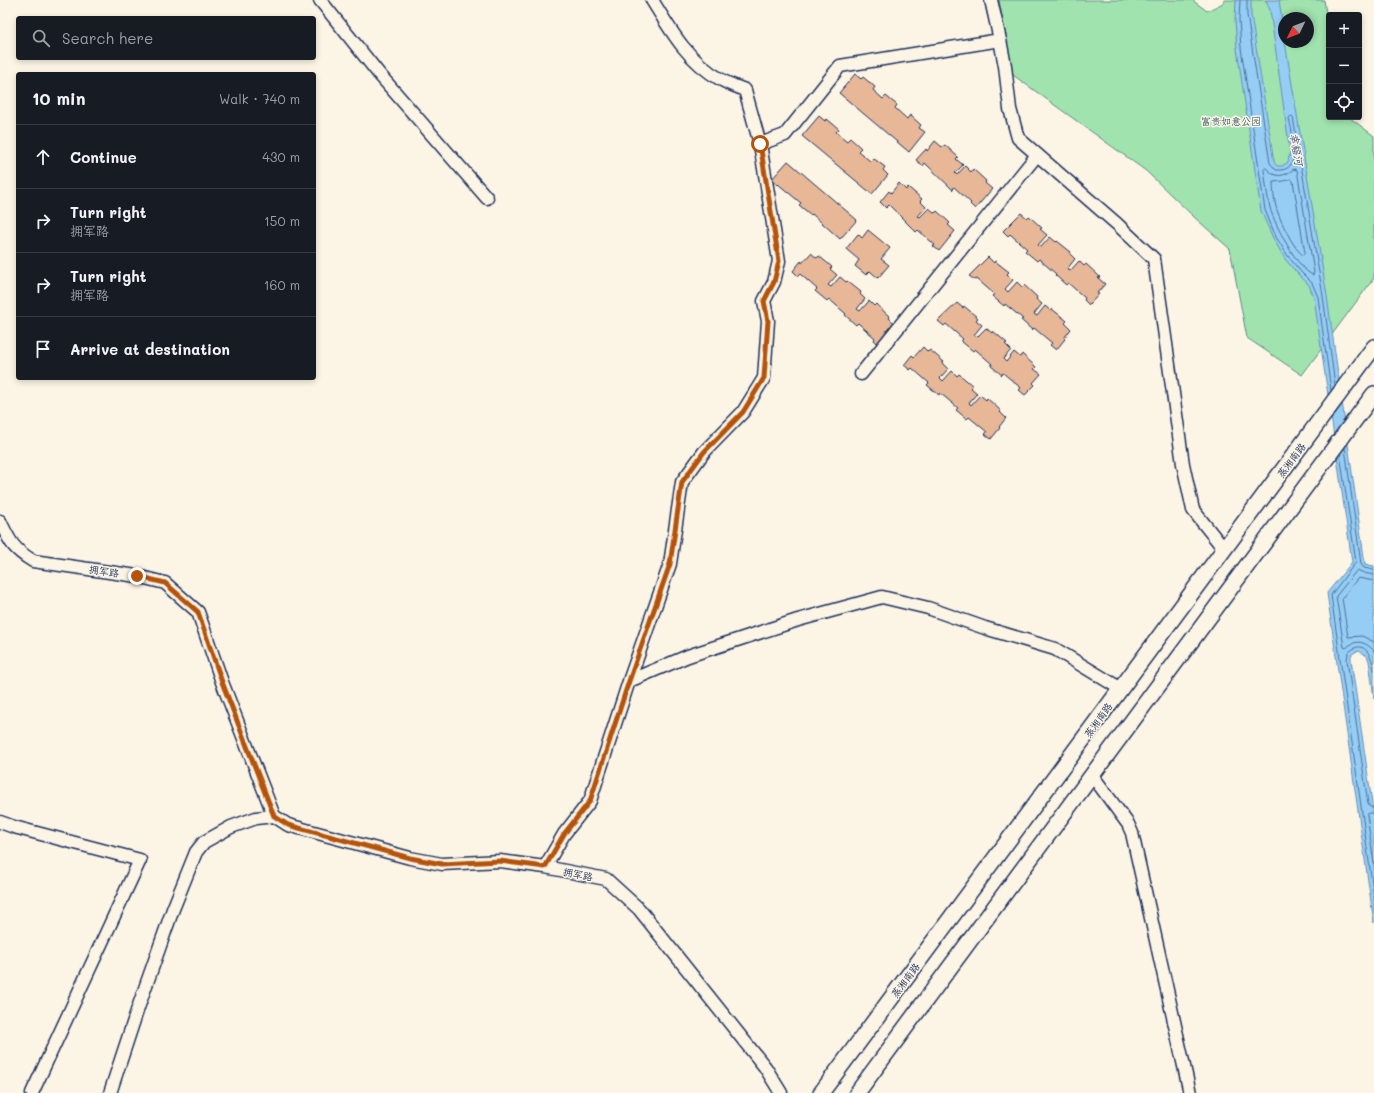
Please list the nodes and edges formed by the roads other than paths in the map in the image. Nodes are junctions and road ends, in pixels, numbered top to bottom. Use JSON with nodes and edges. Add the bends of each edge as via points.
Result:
{"nodes":[{"id":1,"x":320,"y":0,"type":"edge"},
{"id":2,"x":652,"y":0,"type":"edge"},
{"id":3,"x":991,"y":0,"type":"edge"},
{"id":4,"x":1000,"y":40,"type":"junction"},
{"id":5,"x":760,"y":144,"type":"junction"},
{"id":6,"x":1037,"y":155,"type":"junction"},
{"id":7,"x":487,"y":198,"type":"dead end"},
{"id":8,"x":1374,"y":347,"type":"edge"},
{"id":9,"x":861,"y":374,"type":"dead end"},
{"id":10,"x":1374,"y":394,"type":"edge"},
{"id":11,"x":0,"y":521,"type":"edge"},
{"id":12,"x":1224,"y":549,"type":"junction"},
{"id":13,"x":629,"y":681,"type":"junction"},
{"id":14,"x":1121,"y":689,"type":"junction"},
{"id":15,"x":1092,"y":775,"type":"junction"},
{"id":16,"x":274,"y":816,"type":"junction"},
{"id":17,"x":0,"y":822,"type":"edge"},
{"id":18,"x":545,"y":867,"type":"junction"},
{"id":19,"x":32,"y":1093,"type":"edge"},
{"id":20,"x":110,"y":1093,"type":"edge"},
{"id":21,"x":781,"y":1093,"type":"edge"},
{"id":22,"x":821,"y":1093,"type":"edge"},
{"id":23,"x":857,"y":1093,"type":"edge"},
{"id":24,"x":1190,"y":1093,"type":"edge"}],
"edges":[{"from":1,"to":7,"type":"street","via":[[379,74]]},
{"from":2,"to":5,"type":"street","via":[[692,58],[720,79],[745,90]]},
{"from":3,"to":4,"type":"street"},
{"from":4,"to":5,"type":"street","via":[[840,66],[786,135]]},
{"from":4,"to":6,"type":"street","via":[[1010,108],[1018,138]]},
{"from":5,"to":13,"type":"street","via":[[779,261],[774,282],[764,301],[768,321],[764,378],[743,412],[704,452],[682,482],[670,564]]},
{"from":6,"to":9,"type":"street"},
{"from":6,"to":12,"type":"street","via":[[1154,259],[1183,464],[1193,510]]},
{"from":8,"to":12,"type":"main road","name":"蒸湘南路"},
{"from":10,"to":15,"type":"main road"},
{"from":11,"to":16,"type":"street","name":"拥军路","via":[[9,541],[20,553],[33,561],[137,576],[165,583],[198,612]]},
{"from":12,"to":14,"type":"main road","name":"蒸湘南路"},
{"from":13,"to":14,"type":"street","via":[[688,656],[798,620],[882,597],[928,608],[1056,649]]},
{"from":13,"to":18,"type":"street","via":[[590,801],[564,834]]},
{"from":14,"to":22,"type":"main road","name":"蒸湘南路"},
{"from":15,"to":23,"type":"main road"},
{"from":15,"to":24,"type":"street","via":[[1132,833]]},
{"from":16,"to":18,"type":"street","name":"拥军路","via":[[288,825],[442,864],[500,861]]},
{"from":16,"to":20,"type":"street","via":[[256,818],[231,827],[204,842],[196,852],[140,1001]]},
{"from":17,"to":19,"type":"street","via":[[140,860]]},
{"from":18,"to":21,"type":"street","name":"拥军路","via":[[606,879],[639,909],[765,1067]]}]}
